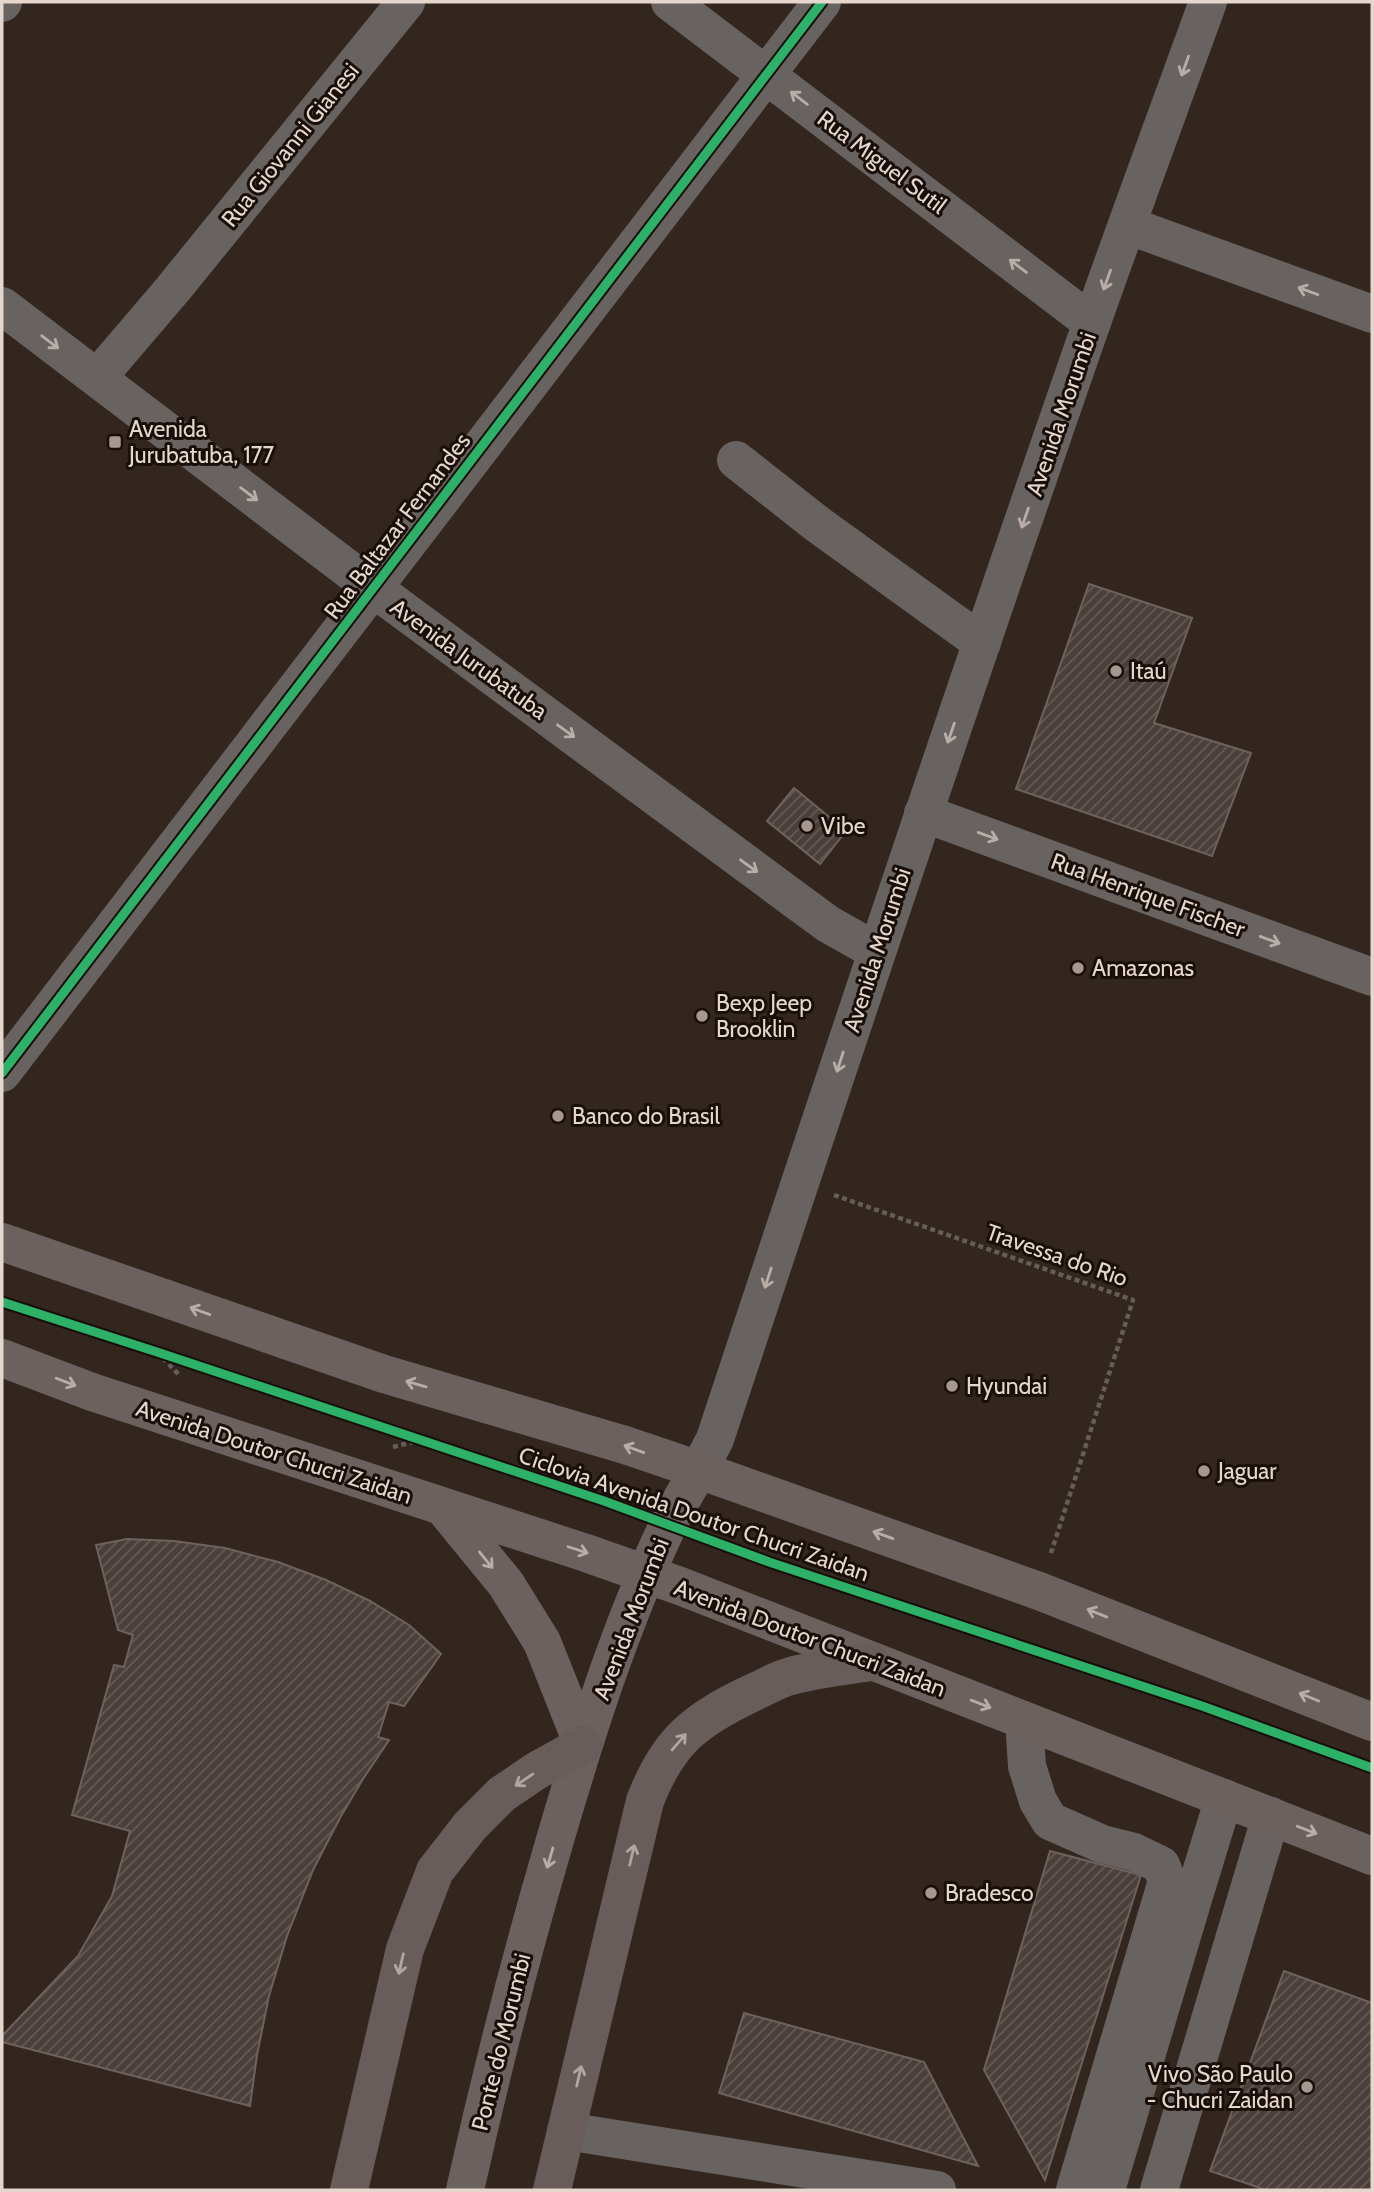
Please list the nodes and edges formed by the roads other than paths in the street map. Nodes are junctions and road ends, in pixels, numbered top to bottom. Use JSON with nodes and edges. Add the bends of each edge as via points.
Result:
{"nodes":[{"id":1,"x":406,"y":2,"type":"edge"},
{"id":2,"x":670,"y":2,"type":"edge"},
{"id":3,"x":822,"y":2,"type":"edge"},
{"id":4,"x":1208,"y":2,"type":"edge"},
{"id":5,"x":767,"y":74,"type":"junction"},
{"id":6,"x":1127,"y":226,"type":"junction"},
{"id":7,"x":2,"y":306,"type":"edge"},
{"id":8,"x":1372,"y":314,"type":"edge"},
{"id":9,"x":1092,"y":323,"type":"junction"},
{"id":10,"x":97,"y":378,"type":"junction"},
{"id":11,"x":736,"y":460,"type":"dead end"},
{"id":12,"x":373,"y":588,"type":"junction"},
{"id":13,"x":982,"y":643,"type":"junction"},
{"id":14,"x":923,"y":813,"type":"junction"},
{"id":15,"x":876,"y":951,"type":"junction"},
{"id":16,"x":1372,"y":977,"type":"edge"},
{"id":17,"x":2,"y":1073,"type":"edge"},
{"id":18,"x":2,"y":1242,"type":"edge"},
{"id":19,"x":2,"y":1358,"type":"edge"},
{"id":20,"x":699,"y":1470,"type":"junction"},
{"id":21,"x":443,"y":1507,"type":"junction"},
{"id":22,"x":646,"y":1574,"type":"junction"},
{"id":23,"x":871,"y":1662,"type":"junction"},
{"id":24,"x":1024,"y":1721,"type":"junction"},
{"id":25,"x":1372,"y":1722,"type":"edge"},
{"id":26,"x":583,"y":1745,"type":"junction"},
{"id":27,"x":1224,"y":1798,"type":"junction"},
{"id":28,"x":1271,"y":1816,"type":"junction"},
{"id":29,"x":1372,"y":1856,"type":"edge"},
{"id":30,"x":539,"y":1894,"type":"joint"},
{"id":31,"x":566,"y":2131,"type":"junction"},
{"id":32,"x":349,"y":2190,"type":"edge"},
{"id":33,"x":465,"y":2190,"type":"edge"},
{"id":34,"x":552,"y":2190,"type":"edge"},
{"id":35,"x":937,"y":2190,"type":"edge"},
{"id":36,"x":1074,"y":2190,"type":"edge"},
{"id":37,"x":1106,"y":2190,"type":"edge"},
{"id":38,"x":1159,"y":2190,"type":"edge"}],
"edges":[{"from":1,"to":10,"type":"street","name":"Rua Giovanni Gianesi"},
{"from":2,"to":5,"type":"street","name":"Rua Miguel Sutil"},
{"from":3,"to":5,"type":"street","name":"Rua Baltazar Fernandes"},
{"from":4,"to":6,"type":"street","name":"Avenida Morumbi","one_way":true},
{"from":9,"to":5,"type":"street","name":"Rua Miguel Sutil","one_way":true},
{"from":5,"to":12,"type":"street","name":"Rua Baltazar Fernandes"},
{"from":8,"to":6,"type":"street","one_way":true},
{"from":6,"to":9,"type":"street","name":"Avenida Morumbi","one_way":true},
{"from":7,"to":10,"type":"street","name":"Avenida Jurubatuba","one_way":true},
{"from":9,"to":13,"type":"street","name":"Avenida Morumbi","one_way":true},
{"from":10,"to":12,"type":"street","name":"Avenida Jurubatuba","one_way":true},
{"from":11,"to":13,"type":"street"},
{"from":12,"to":15,"type":"street","name":"Avenida Jurubatuba","one_way":true,"via":[[828,924]]},
{"from":12,"to":17,"type":"street","name":"Rua Baltazar Fernandes"},
{"from":13,"to":14,"type":"street","name":"Avenida Morumbi","one_way":true},
{"from":14,"to":15,"type":"street","name":"Avenida Morumbi"},
{"from":14,"to":16,"type":"street","name":"Rua Henrique Fischer","one_way":true},
{"from":15,"to":20,"type":"street","name":"Avenida Morumbi","one_way":true,"via":[[715,1439]]},
{"from":20,"to":18,"type":"main road","one_way":true,"via":[[384,1374]]},
{"from":19,"to":21,"type":"main road","name":"Avenida Doutor Chucri Zaidan","one_way":true},
{"from":20,"to":22,"type":"main road","name":"Avenida Morumbi"},
{"from":25,"to":20,"type":"main road","one_way":true,"via":[[1039,1591]]},
{"from":21,"to":22,"type":"main road","name":"Avenida Doutor Chucri Zaidan","one_way":true},
{"from":21,"to":26,"type":"main road","one_way":true,"via":[[506,1584],[542,1642]]},
{"from":22,"to":23,"type":"main road","name":"Avenida Doutor Chucri Zaidan"},
{"from":22,"to":26,"type":"main road","name":"Avenida Morumbi"},
{"from":23,"to":24,"type":"main road","name":"Avenida Doutor Chucri Zaidan","one_way":true},
{"from":31,"to":23,"type":"highway","one_way":true,"via":[[645,1801],[656,1772],[676,1744],[717,1710],[789,1676]]},
{"from":24,"to":27,"type":"main road","name":"Avenida Doutor Chucri Zaidan"},
{"from":24,"to":36,"type":"street","via":[[1027,1766],[1050,1821],[1161,1865],[1167,1881]]},
{"from":26,"to":30,"type":"main road","name":"Avenida Morumbi","one_way":true},
{"from":26,"to":32,"type":"highway","one_way":true,"via":[[502,1794],[435,1871],[405,1949]]},
{"from":27,"to":28,"type":"main road","name":"Avenida Doutor Chucri Zaidan"},
{"from":27,"to":37,"type":"street"},
{"from":28,"to":29,"type":"main road","name":"Avenida Doutor Chucri Zaidan","one_way":true},
{"from":28,"to":38,"type":"street"},
{"from":30,"to":33,"type":"main road","name":"Ponte do Morumbi"},
{"from":31,"to":34,"type":"highway"},
{"from":31,"to":35,"type":"street"}]}
